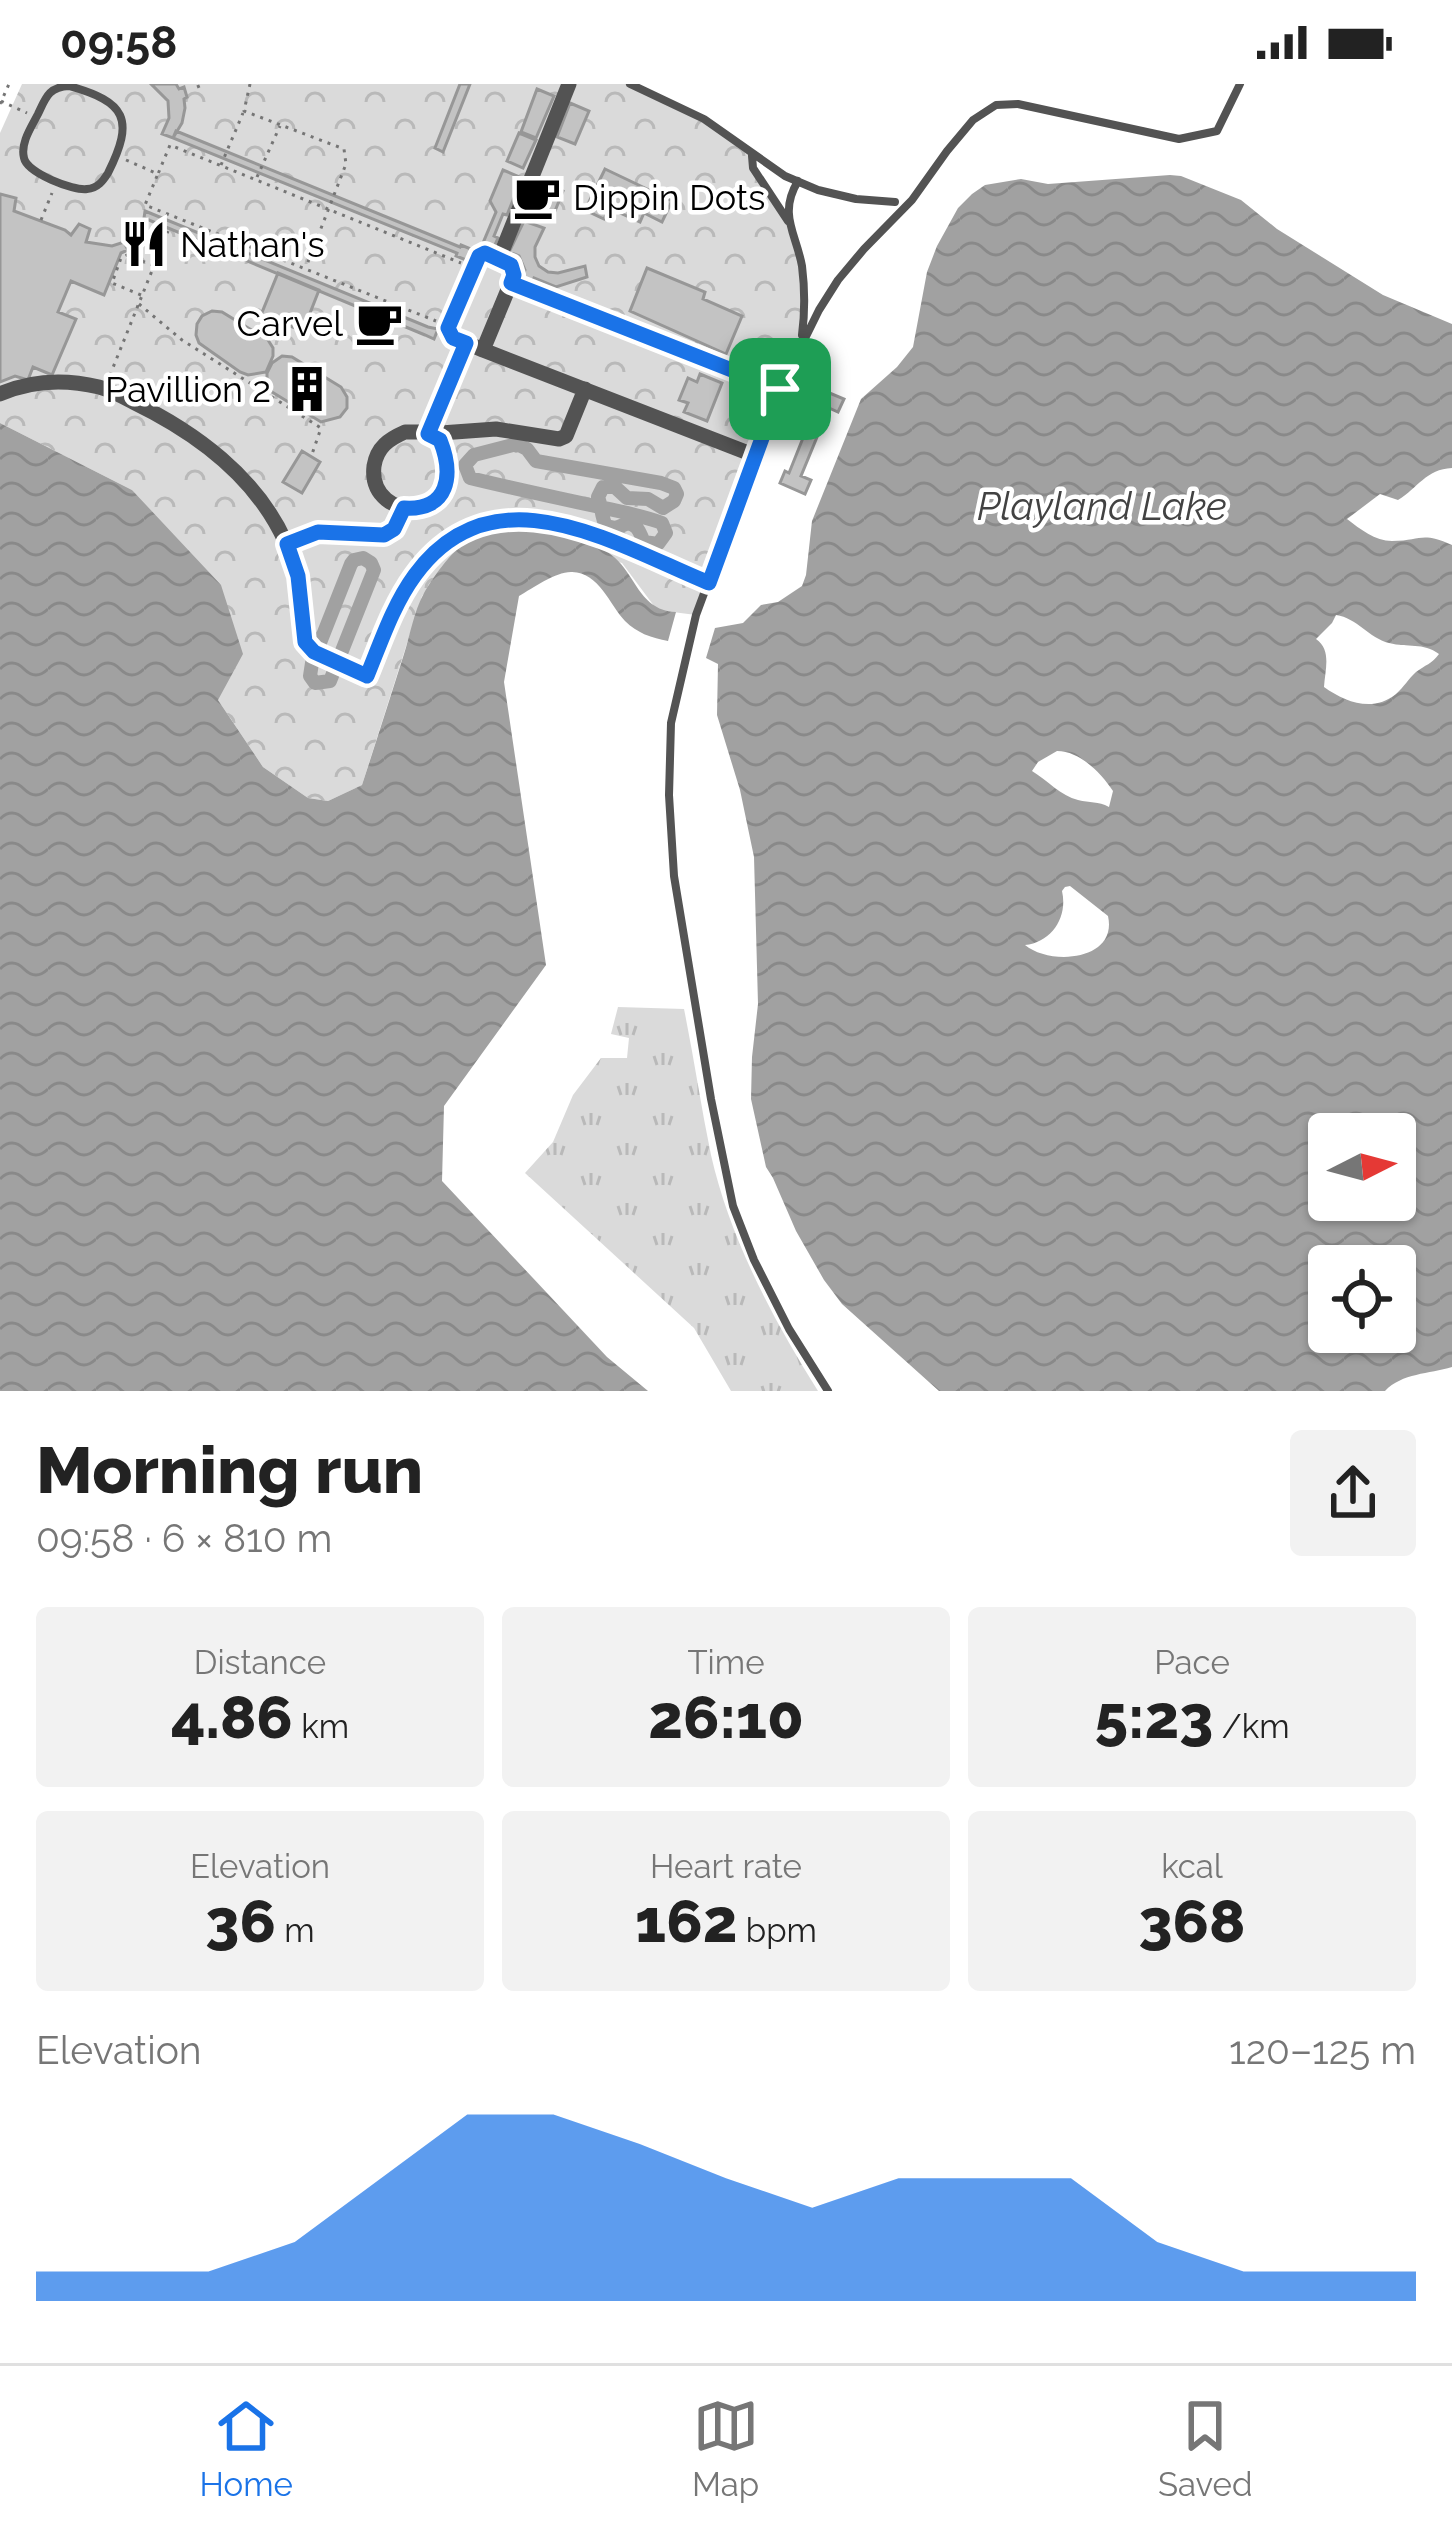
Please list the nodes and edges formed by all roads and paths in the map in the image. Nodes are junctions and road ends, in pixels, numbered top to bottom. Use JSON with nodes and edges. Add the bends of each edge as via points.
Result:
{"nodes":[{"id":1,"x":9,"y":84,"type":"edge"},
{"id":2,"x":204,"y":84,"type":"edge"},
{"id":3,"x":250,"y":84,"type":"edge"},
{"id":4,"x":569,"y":84,"type":"edge"},
{"id":5,"x":630,"y":84,"type":"edge"},
{"id":6,"x":1240,"y":84,"type":"edge"},
{"id":7,"x":197,"y":87,"type":"edge"},
{"id":8,"x":95,"y":88,"type":"edge"},
{"id":9,"x":1,"y":102,"type":"edge"},
{"id":10,"x":244,"y":111,"type":"junction"},
{"id":11,"x":36,"y":118,"type":"junction"},
{"id":12,"x":281,"y":124,"type":"junction"},
{"id":13,"x":752,"y":154,"type":"junction"},
{"id":14,"x":115,"y":156,"type":"junction"},
{"id":15,"x":220,"y":165,"type":"junction"},
{"id":16,"x":158,"y":174,"type":"junction"},
{"id":17,"x":256,"y":179,"type":"junction"},
{"id":18,"x":57,"y":181,"type":"junction"},
{"id":19,"x":797,"y":182,"type":"junction"},
{"id":20,"x":895,"y":202,"type":"dead end"},
{"id":21,"x":329,"y":209,"type":"junction"},
{"id":22,"x":41,"y":220,"type":"dead end"},
{"id":23,"x":790,"y":224,"type":"junction"},
{"id":24,"x":168,"y":231,"type":"dead end"},
{"id":25,"x":499,"y":259,"type":"junction"},
{"id":26,"x":154,"y":266,"type":"junction"},
{"id":27,"x":305,"y":269,"type":"junction"},
{"id":28,"x":473,"y":269,"type":"junction"},
{"id":29,"x":511,"y":283,"type":"junction"},
{"id":30,"x":142,"y":296,"type":"junction"},
{"id":31,"x":139,"y":304,"type":"junction"},
{"id":32,"x":449,"y":326,"type":"junction"},
{"id":33,"x":466,"y":343,"type":"junction"},
{"id":34,"x":801,"y":343,"type":"junction"},
{"id":35,"x":483,"y":350,"type":"junction"},
{"id":36,"x":105,"y":388,"type":"junction"},
{"id":37,"x":585,"y":389,"type":"junction"},
{"id":38,"x":780,"y":389,"type":"junction"},
{"id":39,"x":0,"y":394,"type":"edge"},
{"id":40,"x":428,"y":434,"type":"junction"},
{"id":41,"x":756,"y":456,"type":"junction"},
{"id":42,"x":311,"y":457,"type":"dead end"},
{"id":43,"x":404,"y":508,"type":"junction"},
{"id":44,"x":287,"y":544,"type":"junction"},
{"id":45,"x":709,"y":583,"type":"junction"},
{"id":46,"x":367,"y":676,"type":"joint"},
{"id":47,"x":828,"y":1391,"type":"edge"}],
"edges":[{"from":1,"to":9,"type":"path"},
{"from":2,"to":7,"type":"path"},
{"from":3,"to":10,"type":"path"},
{"from":4,"to":25,"type":"street"},
{"from":5,"to":13,"type":"lane","via":[[704,119]]},
{"from":6,"to":34,"type":"lane","via":[[1217,131],[1179,139],[996,105],[946,151],[838,280]]},
{"from":8,"to":11,"type":"lane","via":[[56,87]]},
{"from":8,"to":14,"type":"lane","via":[[119,111]]},
{"from":9,"to":11,"type":"path"},
{"from":10,"to":12,"type":"path"},
{"from":10,"to":15,"type":"path"},
{"from":11,"to":18,"type":"lane","via":[[23,160]]},
{"from":12,"to":17,"type":"path"},
{"from":12,"to":21,"type":"path","via":[[344,149]]},
{"from":13,"to":19,"type":"lane"},
{"from":13,"to":23,"type":"lane"},
{"from":14,"to":16,"type":"path"},
{"from":14,"to":18,"type":"lane","via":[[95,188]]},
{"from":15,"to":16,"type":"path","via":[[170,145]]},
{"from":15,"to":17,"type":"path"},
{"from":16,"to":27,"type":"path","via":[[145,205]]},
{"from":17,"to":21,"type":"path"},
{"from":18,"to":22,"type":"path"},
{"from":19,"to":20,"type":"lane"},
{"from":19,"to":23,"type":"lane"},
{"from":21,"to":27,"type":"path"},
{"from":21,"to":28,"type":"path"},
{"from":23,"to":34,"type":"lane","via":[[806,306]]},
{"from":24,"to":26,"type":"path"},
{"from":25,"to":28,"type":"street","via":[[485,253]]},
{"from":25,"to":29,"type":"street","via":[[511,265]]},
{"from":26,"to":30,"type":"path"},
{"from":26,"to":30,"type":"path","via":[[121,258],[112,284]]},
{"from":27,"to":32,"type":"path"},
{"from":28,"to":32,"type":"street"},
{"from":29,"to":35,"type":"street"},
{"from":29,"to":38,"type":"street"},
{"from":30,"to":31,"type":"path"},
{"from":31,"to":36,"type":"path"},
{"from":31,"to":42,"type":"path","via":[[321,428]]},
{"from":32,"to":33,"type":"street"},
{"from":33,"to":35,"type":"street"},
{"from":33,"to":40,"type":"street"},
{"from":34,"to":38,"type":"lane"},
{"from":35,"to":37,"type":"street"},
{"from":36,"to":39,"type":"street","via":[[44,382]]},
{"from":36,"to":44,"type":"street","via":[[188,431],[232,468]]},
{"from":37,"to":40,"type":"street","via":[[559,440],[496,429]]},
{"from":37,"to":41,"type":"street"},
{"from":38,"to":41,"type":"lane"},
{"from":40,"to":43,"type":"street","via":[[440,440],[448,478],[426,507]]},
{"from":40,"to":43,"type":"street","via":[[388,439],[374,467],[376,488]]},
{"from":41,"to":45,"type":"lane"},
{"from":43,"to":44,"type":"lane","via":[[384,535],[318,532]]},
{"from":44,"to":46,"type":"street","via":[[305,642]]},
{"from":45,"to":46,"type":"path","via":[[572,527],[500,520],[464,532],[417,572]]},
{"from":45,"to":47,"type":"lane","via":[[670,723],[674,876],[733,1206],[780,1312]]}]}
